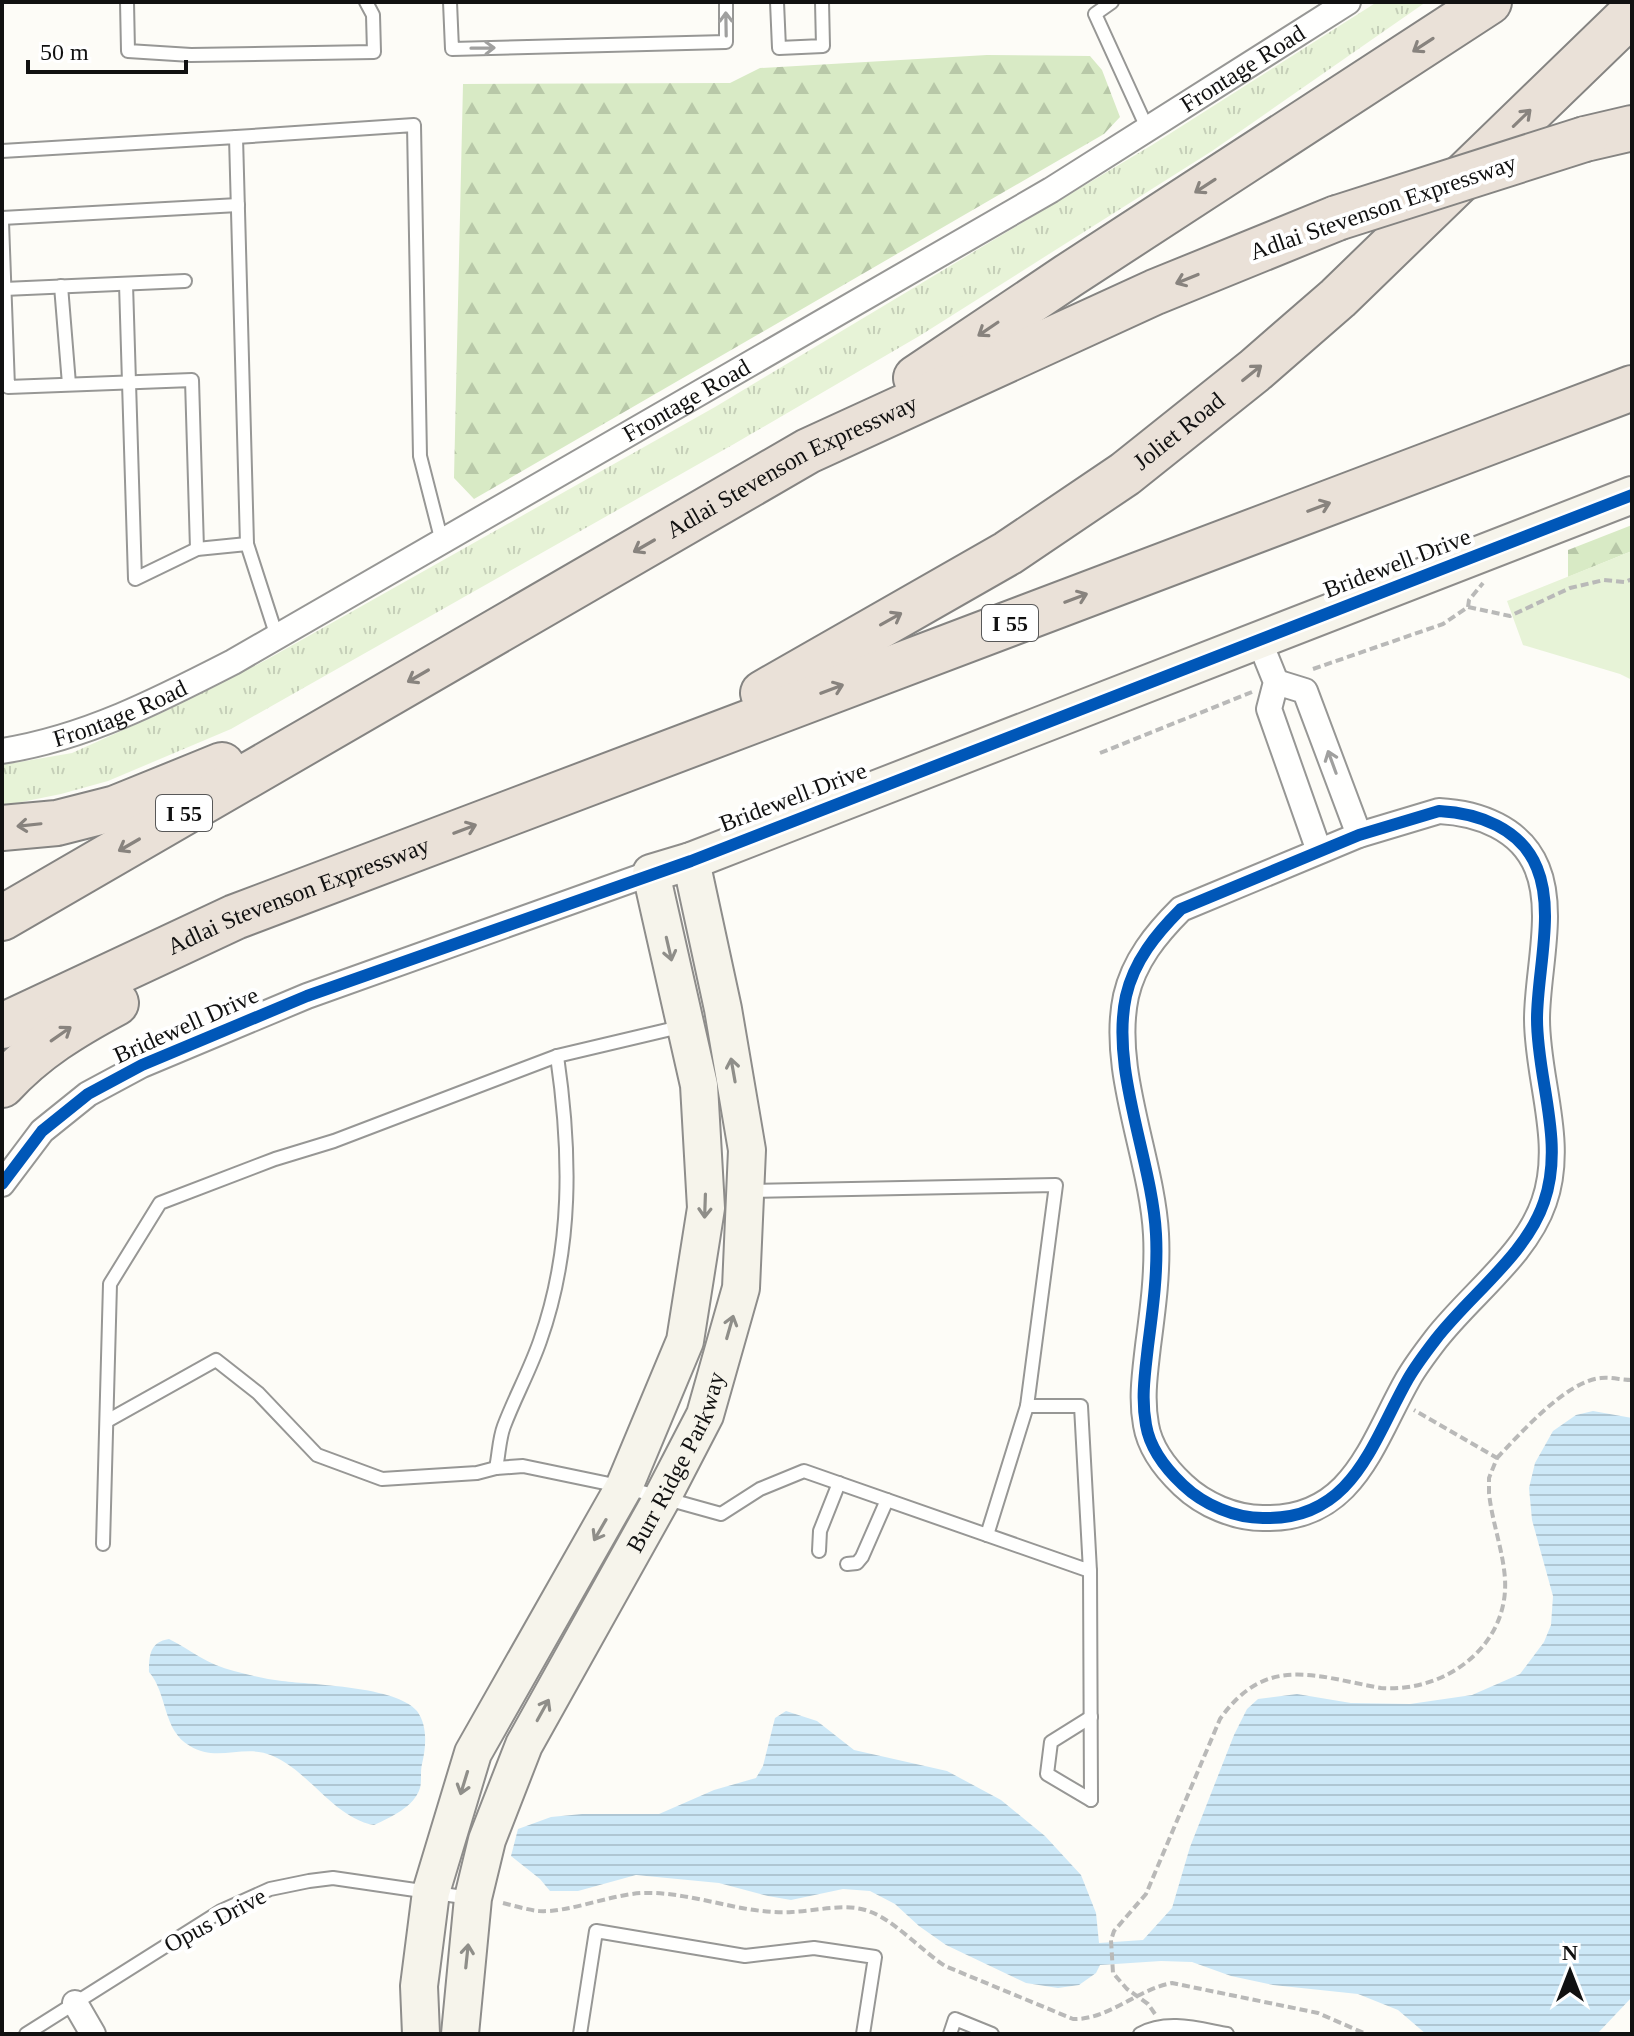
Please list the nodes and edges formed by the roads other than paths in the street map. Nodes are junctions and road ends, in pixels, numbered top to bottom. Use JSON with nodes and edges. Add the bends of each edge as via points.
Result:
{"nodes":[{"id":1,"x":127,"y":2,"type":"edge"},
{"id":2,"x":366,"y":2,"type":"edge"},
{"id":3,"x":450,"y":2,"type":"edge"},
{"id":4,"x":726,"y":2,"type":"edge"},
{"id":5,"x":777,"y":2,"type":"edge"},
{"id":6,"x":822,"y":2,"type":"edge"},
{"id":7,"x":1112,"y":2,"type":"edge"},
{"id":8,"x":1348,"y":2,"type":"edge"},
{"id":9,"x":1489,"y":2,"type":"edge"},
{"id":10,"x":1632,"y":13,"type":"edge"},
{"id":11,"x":1632,"y":128,"type":"edge"},
{"id":12,"x":1148,"y":130,"type":"junction"},
{"id":13,"x":236,"y":137,"type":"junction"},
{"id":14,"x":2,"y":151,"type":"edge"},
{"id":15,"x":238,"y":205,"type":"junction"},
{"id":16,"x":2,"y":220,"type":"edge"},
{"id":17,"x":185,"y":281,"type":"dead end"},
{"id":18,"x":126,"y":284,"type":"junction"},
{"id":19,"x":61,"y":286,"type":"junction"},
{"id":20,"x":4,"y":289,"type":"junction"},
{"id":21,"x":129,"y":382,"type":"junction"},
{"id":22,"x":69,"y":384,"type":"junction"},
{"id":23,"x":1632,"y":388,"type":"edge"},
{"id":24,"x":1632,"y":415,"type":"edge"},
{"id":25,"x":808,"y":451,"type":"junction"},
{"id":26,"x":1365,"y":489,"type":"junction"},
{"id":27,"x":1632,"y":495,"type":"edge"},
{"id":28,"x":442,"y":542,"type":"junction"},
{"id":29,"x":247,"y":544,"type":"junction"},
{"id":30,"x":197,"y":549,"type":"junction"},
{"id":31,"x":277,"y":637,"type":"junction"},
{"id":32,"x":1259,"y":640,"type":"junction"},
{"id":33,"x":1276,"y":682,"type":"junction"},
{"id":34,"x":365,"y":706,"type":"junction"},
{"id":35,"x":2,"y":751,"type":"edge"},
{"id":36,"x":654,"y":756,"type":"junction"},
{"id":37,"x":2,"y":828,"type":"edge"},
{"id":38,"x":1359,"y":835,"type":"junction"},
{"id":39,"x":1319,"y":851,"type":"junction"},
{"id":40,"x":691,"y":861,"type":"junction"},
{"id":41,"x":651,"y":873,"type":"junction"},
{"id":42,"x":235,"y":917,"type":"junction"},
{"id":43,"x":2,"y":918,"type":"edge"},
{"id":44,"x":687,"y":1025,"type":"junction"},
{"id":45,"x":2,"y":1026,"type":"edge"},
{"id":46,"x":557,"y":1056,"type":"junction"},
{"id":47,"x":2,"y":1085,"type":"edge"},
{"id":48,"x":2,"y":1184,"type":"edge"},
{"id":49,"x":745,"y":1191,"type":"junction"},
{"id":50,"x":1027,"y":1406,"type":"junction"},
{"id":51,"x":107,"y":1421,"type":"junction"},
{"id":52,"x":496,"y":1468,"type":"junction"},
{"id":53,"x":839,"y":1483,"type":"junction"},
{"id":54,"x":624,"y":1487,"type":"junction"},
{"id":55,"x":662,"y":1498,"type":"junction"},
{"id":56,"x":887,"y":1500,"type":"junction"},
{"id":57,"x":987,"y":1535,"type":"junction"},
{"id":58,"x":103,"y":1544,"type":"dead end"},
{"id":59,"x":819,"y":1551,"type":"dead end"},
{"id":60,"x":847,"y":1564,"type":"dead end"},
{"id":61,"x":1090,"y":1571,"type":"junction"},
{"id":62,"x":1091,"y":1717,"type":"junction"},
{"id":63,"x":431,"y":1892,"type":"junction"},
{"id":64,"x":473,"y":1898,"type":"junction"},
{"id":65,"x":75,"y":2003,"type":"junction"},
{"id":66,"x":26,"y":2034,"type":"edge"},
{"id":67,"x":93,"y":2034,"type":"edge"},
{"id":68,"x":421,"y":2034,"type":"edge"},
{"id":69,"x":460,"y":2034,"type":"edge"},
{"id":70,"x":580,"y":2034,"type":"edge"},
{"id":71,"x":863,"y":2034,"type":"edge"},
{"id":72,"x":950,"y":2034,"type":"edge"},
{"id":73,"x":992,"y":2034,"type":"edge"},
{"id":74,"x":1140,"y":2034,"type":"edge"},
{"id":75,"x":1227,"y":2034,"type":"edge"}],
"edges":[{"from":1,"to":2,"type":"lane","via":[[128,51],[191,55],[374,52],[373,15]]},
{"from":3,"to":4,"type":"lane","one_way":true,"via":[[452,49],[726,42]]},
{"from":5,"to":6,"type":"lane","via":[[779,48],[823,46]]},
{"from":7,"to":12,"type":"lane","via":[[1095,14]]},
{"from":8,"to":12,"type":"street","name":"Frontage Road"},
{"from":9,"to":25,"type":"highway","one_way":true},
{"from":36,"to":10,"type":"highway","name":"Joliet Road","one_way":true,"via":[[1008,553],[1125,474],[1338,298]]},
{"from":11,"to":25,"type":"highway","name":"Adlai Stevenson Expressway","number":"I 55","one_way":true,"bridge":true,"via":[[1337,218],[1155,292]]},
{"from":12,"to":28,"type":"street","name":"Frontage Road"},
{"from":13,"to":14,"type":"lane"},
{"from":13,"to":15,"type":"lane"},
{"from":13,"to":28,"type":"lane","via":[[414,125],[420,456]]},
{"from":15,"to":16,"type":"lane"},
{"from":15,"to":29,"type":"lane"},
{"from":16,"to":20,"type":"lane"},
{"from":17,"to":18,"type":"lane"},
{"from":18,"to":19,"type":"lane"},
{"from":18,"to":21,"type":"lane"},
{"from":19,"to":20,"type":"lane"},
{"from":19,"to":22,"type":"lane"},
{"from":20,"to":22,"type":"lane","via":[[8,387]]},
{"from":21,"to":22,"type":"lane"},
{"from":21,"to":30,"type":"lane","via":[[192,380]]},
{"from":21,"to":30,"type":"lane","via":[[135,579]]},
{"from":23,"to":26,"type":"highway","name":"Adlai Stevenson Expressway","number":"I 55"},
{"from":24,"to":26,"type":"highway","via":[[1449,473]]},
{"from":25,"to":34,"type":"highway","name":"Adlai Stevenson Expressway","number":"I 55","one_way":true},
{"from":36,"to":26,"type":"highway","name":"Adlai Stevenson Expressway","number":"I 55","one_way":true},
{"from":27,"to":32,"type":"street","name":"Bridewell Drive"},
{"from":28,"to":31,"type":"street","name":"Frontage Road"},
{"from":29,"to":30,"type":"lane"},
{"from":29,"to":31,"type":"lane"},
{"from":31,"to":35,"type":"street","name":"Frontage Road","via":[[135,711],[91,729]]},
{"from":32,"to":33,"type":"street"},
{"from":32,"to":40,"type":"street","name":"Bridewell Drive"},
{"from":38,"to":33,"type":"street","one_way":true,"via":[[1305,691]]},
{"from":33,"to":39,"type":"street","via":[[1269,709]]},
{"from":34,"to":37,"type":"highway","one_way":true,"via":[[116,808],[57,823]]},
{"from":34,"to":43,"type":"highway","name":"Adlai Stevenson Expressway","number":"I 55","one_way":true},
{"from":42,"to":36,"type":"highway","name":"Adlai Stevenson Expressway","number":"I 55","one_way":true},
{"from":38,"to":39,"type":"street"},
{"from":38,"to":39,"type":"street","via":[[1439,811],[1462,812],[1511,834],[1537,868],[1544,912],[1537,1019],[1551,1133],[1550,1179],[1523,1245],[1451,1320],[1409,1377],[1370,1453],[1343,1490],[1306,1512],[1249,1518],[1215,1507],[1187,1489],[1162,1464],[1147,1431],[1142,1399],[1156,1230],[1123,1026],[1130,984],[1145,949],[1181,909]]},
{"from":40,"to":41,"type":"street","name":"Bridewell Drive"},
{"from":49,"to":40,"type":"street","name":"Burr Ridge Parkway","one_way":true,"via":[[747,1150]]},
{"from":41,"to":44,"type":"street","name":"Burr Ridge Parkway","one_way":true},
{"from":41,"to":48,"type":"street","name":"Bridewell Drive","via":[[307,996],[142,1065],[88,1094],[42,1131]]},
{"from":42,"to":45,"type":"highway","name":"Adlai Stevenson Expressway","number":"I 55"},
{"from":47,"to":42,"type":"highway","one_way":true,"via":[[68,1029],[134,994]]},
{"from":44,"to":46,"type":"lane"},
{"from":44,"to":54,"type":"street","name":"Burr Ridge Parkway","one_way":true,"via":[[699,1085],[706,1208],[685,1341]]},
{"from":46,"to":51,"type":"lane","via":[[160,1203],[110,1284]]},
{"from":46,"to":52,"type":"lane","via":[[568,1163],[565,1229],[541,1340],[503,1428]]},
{"from":49,"to":50,"type":"lane","via":[[1056,1185]]},
{"from":55,"to":49,"type":"street","name":"Burr Ridge Parkway","one_way":true,"via":[[705,1415],[741,1288]]},
{"from":50,"to":57,"type":"lane"},
{"from":50,"to":61,"type":"lane","via":[[1081,1406]]},
{"from":51,"to":52,"type":"lane","via":[[216,1360],[258,1393],[317,1455],[382,1479]]},
{"from":51,"to":58,"type":"lane"},
{"from":52,"to":54,"type":"lane","via":[[523,1466]]},
{"from":53,"to":55,"type":"lane","via":[[804,1471],[760,1489],[721,1514]]},
{"from":53,"to":56,"type":"lane"},
{"from":53,"to":59,"type":"lane","via":[[820,1531]]},
{"from":54,"to":55,"type":"lane"},
{"from":54,"to":63,"type":"street","name":"Burr Ridge Parkway","one_way":true,"via":[[473,1753]]},
{"from":64,"to":55,"type":"street","name":"Burr Ridge Parkway","one_way":true,"via":[[487,1840],[524,1745]]},
{"from":56,"to":57,"type":"lane"},
{"from":56,"to":60,"type":"lane","via":[[862,1557]]},
{"from":57,"to":61,"type":"lane"},
{"from":61,"to":62,"type":"lane"},
{"from":62,"to":62,"type":"lane","via":[[1051,1742],[1047,1774],[1091,1800]]},
{"from":63,"to":64,"type":"lane","name":"Opus Drive"},
{"from":63,"to":65,"type":"lane","name":"Opus Drive","via":[[333,1878],[270,1889],[221,1911]]},
{"from":63,"to":68,"type":"street","name":"Burr Ridge Parkway","via":[[419,1986]]},
{"from":69,"to":64,"type":"street","name":"Burr Ridge Parkway","one_way":true},
{"from":65,"to":66,"type":"lane","name":"Opus Drive"},
{"from":65,"to":67,"type":"street"},
{"from":70,"to":71,"type":"lane","via":[[596,1931],[745,1956],[814,1948],[875,1957]]},
{"from":72,"to":73,"type":"lane","via":[[955,2019]]},
{"from":74,"to":75,"type":"lane","via":[[1181,2026]]}]}
